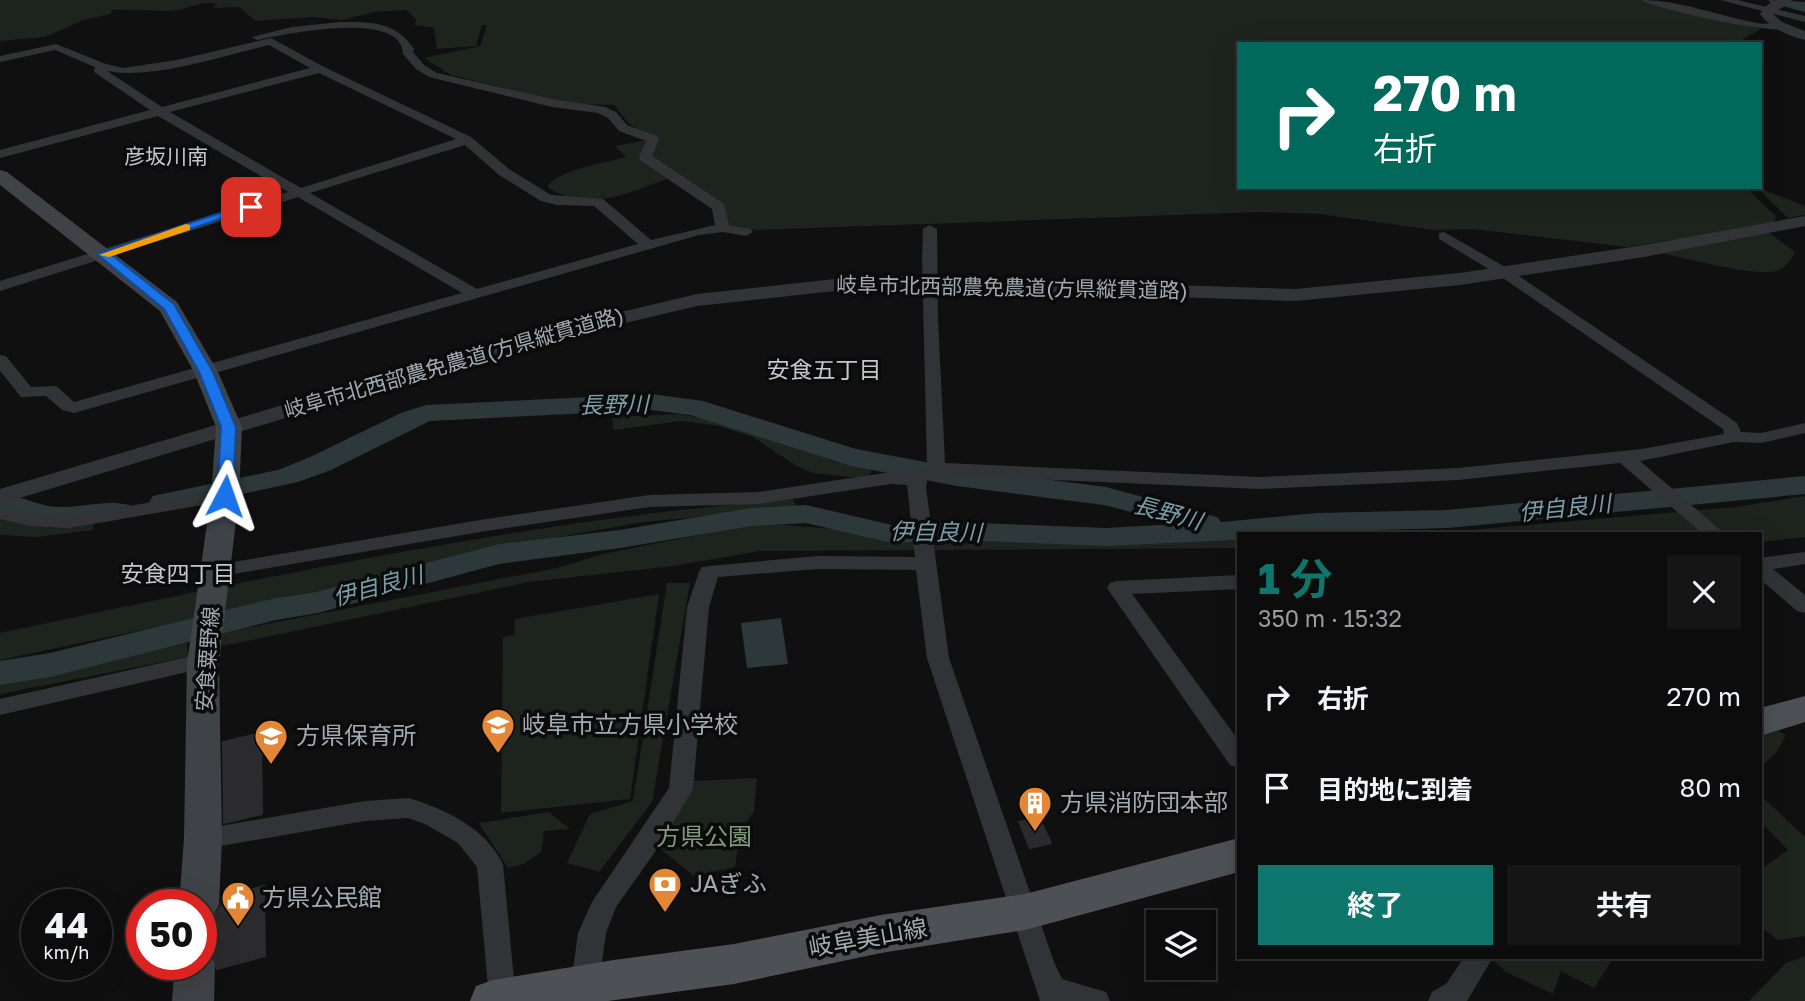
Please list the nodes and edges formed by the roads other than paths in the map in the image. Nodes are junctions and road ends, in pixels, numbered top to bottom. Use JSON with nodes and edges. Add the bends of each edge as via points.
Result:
{"nodes":[{"id":1,"x":1646,"y":0,"type":"edge"},
{"id":2,"x":1725,"y":0,"type":"edge"},
{"id":3,"x":1787,"y":0,"type":"edge"},
{"id":4,"x":1768,"y":10,"type":"junction"},
{"id":5,"x":1805,"y":19,"type":"edge"},
{"id":6,"x":1784,"y":28,"type":"junction"},
{"id":7,"x":1805,"y":36,"type":"edge"},
{"id":8,"x":74,"y":54,"type":"junction"},
{"id":9,"x":0,"y":59,"type":"edge"},
{"id":10,"x":177,"y":63,"type":"junction"},
{"id":11,"x":320,"y":69,"type":"junction"},
{"id":12,"x":159,"y":111,"type":"junction"},
{"id":13,"x":467,"y":140,"type":"junction"},
{"id":14,"x":0,"y":154,"type":"edge"},
{"id":15,"x":0,"y":176,"type":"edge"},
{"id":16,"x":300,"y":191,"type":"junction"},
{"id":17,"x":1805,"y":221,"type":"edge"},
{"id":18,"x":723,"y":228,"type":"junction"},
{"id":19,"x":930,"y":229,"type":"dead end"},
{"id":20,"x":746,"y":232,"type":"dead end"},
{"id":21,"x":1444,"y":236,"type":"dead end"},
{"id":22,"x":649,"y":246,"type":"junction"},
{"id":23,"x":103,"y":254,"type":"junction"},
{"id":24,"x":1493,"y":272,"type":"junction"},
{"id":25,"x":928,"y":282,"type":"junction"},
{"id":26,"x":0,"y":286,"type":"edge"},
{"id":27,"x":476,"y":295,"type":"junction"},
{"id":28,"x":0,"y":360,"type":"edge"},
{"id":29,"x":206,"y":372,"type":"junction"},
{"id":30,"x":229,"y":427,"type":"junction"},
{"id":31,"x":1805,"y":428,"type":"edge"},
{"id":32,"x":1734,"y":438,"type":"junction"},
{"id":33,"x":1632,"y":464,"type":"junction"},
{"id":34,"x":924,"y":479,"type":"junction"},
{"id":35,"x":226,"y":490,"type":"junction"},
{"id":36,"x":11,"y":494,"type":"edge"},
{"id":37,"x":0,"y":513,"type":"edge"},
{"id":38,"x":1711,"y":531,"type":"edge"},
{"id":39,"x":1805,"y":558,"type":"edge"},
{"id":40,"x":925,"y":561,"type":"junction"},
{"id":41,"x":1762,"y":566,"type":"edge"},
{"id":42,"x":1762,"y":568,"type":"edge"},
{"id":43,"x":215,"y":576,"type":"junction"},
{"id":44,"x":1237,"y":582,"type":"edge"},
{"id":45,"x":1805,"y":606,"type":"edge"},
{"id":46,"x":196,"y":664,"type":"junction"},
{"id":47,"x":0,"y":707,"type":"edge"},
{"id":48,"x":1805,"y":709,"type":"edge"},
{"id":49,"x":1762,"y":721,"type":"edge"},
{"id":50,"x":1237,"y":756,"type":"edge"},
{"id":51,"x":203,"y":839,"type":"junction"},
{"id":52,"x":1237,"y":857,"type":"edge"},
{"id":53,"x":200,"y":889,"type":"edge"},
{"id":54,"x":1025,"y":912,"type":"junction"},
{"id":55,"x":1478,"y":959,"type":"edge"},
{"id":56,"x":194,"y":980,"type":"edge"},
{"id":57,"x":587,"y":993,"type":"edge"},
{"id":58,"x":1053,"y":995,"type":"edge"},
{"id":59,"x":498,"y":1000,"type":"edge"},
{"id":60,"x":193,"y":1001,"type":"edge"},
{"id":61,"x":1096,"y":1001,"type":"edge"},
{"id":62,"x":1442,"y":1001,"type":"edge"}],
"edges":[{"from":1,"to":6,"type":"street","via":[[1760,27]]},
{"from":2,"to":4,"type":"street"},
{"from":3,"to":4,"type":"street"},
{"from":4,"to":5,"type":"street"},
{"from":4,"to":6,"type":"street","via":[[1769,19]]},
{"from":6,"to":7,"type":"street"},
{"from":8,"to":9,"type":"street","via":[[56,47]]},
{"from":8,"to":10,"type":"street","via":[[123,71]]},
{"from":8,"to":12,"type":"street"},
{"from":10,"to":11,"type":"street","via":[[271,41]]},
{"from":10,"to":18,"type":"street","via":[[225,44],[277,32],[346,23],[389,30],[407,44],[407,52],[420,67],[433,75],[601,110],[623,128],[653,139],[645,156],[719,207]]},
{"from":11,"to":12,"type":"street"},
{"from":11,"to":13,"type":"street"},
{"from":12,"to":14,"type":"street"},
{"from":12,"to":16,"type":"street"},
{"from":13,"to":16,"type":"street"},
{"from":13,"to":22,"type":"street","via":[[504,172],[546,198],[598,202]]},
{"from":15,"to":23,"type":"main road","name":"安食粟野線"},
{"from":16,"to":23,"type":"street"},
{"from":16,"to":27,"type":"street"},
{"from":17,"to":24,"type":"street","name":"岐阜市北西部農免農道(方県縦貫道路)","via":[[1644,251]]},
{"from":18,"to":20,"type":"street"},
{"from":18,"to":22,"type":"street"},
{"from":19,"to":25,"type":"street"},
{"from":21,"to":24,"type":"street"},
{"from":22,"to":27,"type":"street"},
{"from":23,"to":26,"type":"street"},
{"from":23,"to":29,"type":"main road","name":"安食粟野線","via":[[169,307]]},
{"from":24,"to":25,"type":"street","name":"岐阜市北西部農免農道(方県縦貫道路)","via":[[1295,295]]},
{"from":24,"to":32,"type":"street","via":[[1731,427]]},
{"from":25,"to":30,"type":"street","name":"岐阜市北西部農免農道(方県縦貫道路)","via":[[871,281],[757,292],[639,312],[505,345]]},
{"from":25,"to":34,"type":"street"},
{"from":27,"to":29,"type":"street"},
{"from":28,"to":29,"type":"street","via":[[27,393],[50,390],[74,408]]},
{"from":29,"to":30,"type":"main road","name":"安食粟野線"},
{"from":30,"to":35,"type":"main road","name":"安食粟野線"},
{"from":30,"to":36,"type":"street","name":"岐阜市北西部農免農道(方県縦貫道路)"},
{"from":31,"to":32,"type":"street","via":[[1762,438]]},
{"from":32,"to":33,"type":"street"},
{"from":33,"to":34,"type":"street","via":[[1259,483],[982,468]]},
{"from":33,"to":38,"type":"street"},
{"from":34,"to":40,"type":"street"},
{"from":34,"to":43,"type":"street","via":[[891,478],[759,498],[649,501],[480,526]]},
{"from":35,"to":37,"type":"street","via":[[68,522]]},
{"from":35,"to":43,"type":"main road","name":"安食粟野線"},
{"from":39,"to":41,"type":"street"},
{"from":40,"to":54,"type":"street","via":[[938,658]]},
{"from":40,"to":57,"type":"street","via":[[764,565],[709,572],[698,607],[681,789],[605,902],[592,933]]},
{"from":42,"to":45,"type":"street"},
{"from":43,"to":46,"type":"main road","name":"安食粟野線"},
{"from":44,"to":50,"type":"street","via":[[1117,588]]},
{"from":46,"to":47,"type":"street"},
{"from":46,"to":51,"type":"main road","name":"安食粟野線"},
{"from":48,"to":49,"type":"main road"},
{"from":51,"to":53,"type":"main road","name":"安食粟野線"},
{"from":51,"to":59,"type":"street","via":[[365,811],[409,808],[434,817],[467,836],[490,864]]},
{"from":52,"to":54,"type":"main road","name":"岐阜美山線"},
{"from":54,"to":57,"type":"main road","name":"岐阜美山線","via":[[881,934]]},
{"from":54,"to":58,"type":"street"},
{"from":55,"to":62,"type":"street","via":[[1457,992]]},
{"from":56,"to":60,"type":"main road"},
{"from":57,"to":59,"type":"main road","name":"岐阜美山線"},
{"from":58,"to":61,"type":"street"}]}
